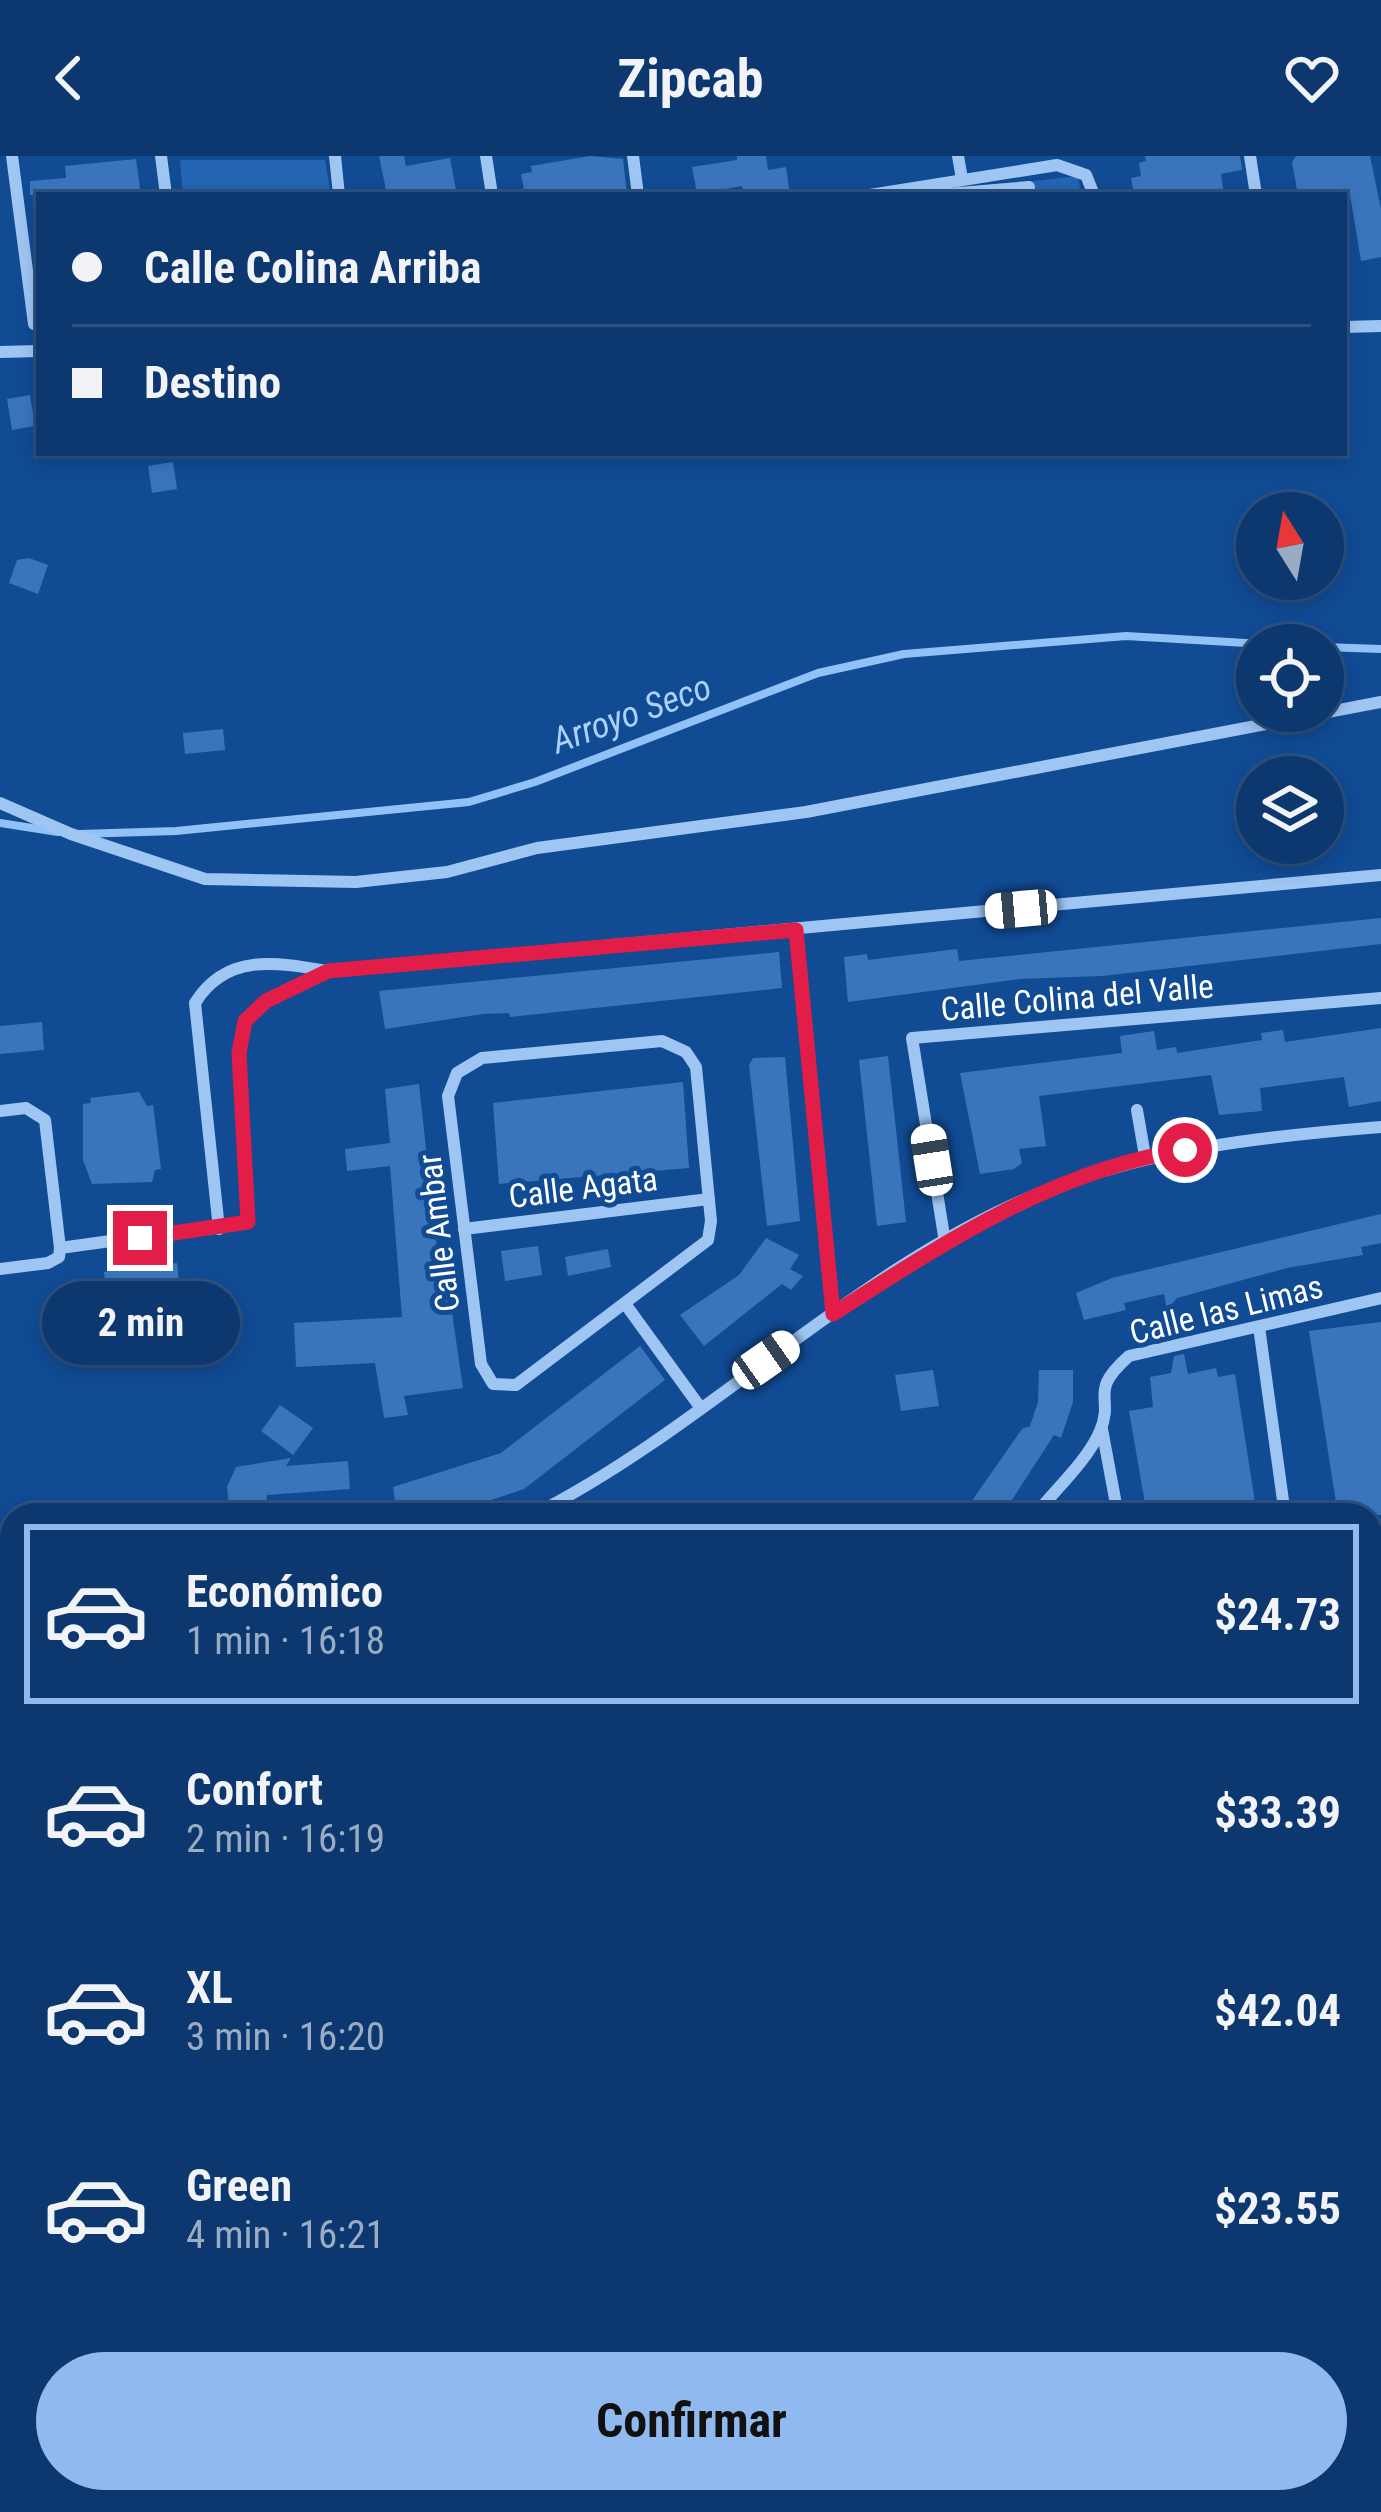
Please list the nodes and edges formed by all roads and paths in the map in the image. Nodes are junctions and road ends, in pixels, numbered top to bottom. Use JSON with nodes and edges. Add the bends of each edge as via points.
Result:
{"nodes":[{"id":1,"x":12,"y":156,"type":"edge"},
{"id":2,"x":161,"y":156,"type":"edge"},
{"id":3,"x":335,"y":156,"type":"edge"},
{"id":4,"x":486,"y":156,"type":"edge"},
{"id":5,"x":633,"y":156,"type":"edge"},
{"id":6,"x":958,"y":156,"type":"edge"},
{"id":7,"x":1250,"y":156,"type":"edge"},
{"id":8,"x":962,"y":179,"type":"junction"},
{"id":9,"x":1029,"y":187,"type":"dead end"},
{"id":10,"x":166,"y":192,"type":"edge"},
{"id":11,"x":339,"y":192,"type":"edge"},
{"id":12,"x":492,"y":192,"type":"edge"},
{"id":13,"x":638,"y":192,"type":"edge"},
{"id":14,"x":887,"y":192,"type":"edge"},
{"id":15,"x":971,"y":192,"type":"edge"},
{"id":16,"x":1093,"y":192,"type":"edge"},
{"id":17,"x":1256,"y":192,"type":"edge"},
{"id":18,"x":34,"y":324,"type":"dead end"},
{"id":19,"x":1381,"y":326,"type":"edge"},
{"id":20,"x":1347,"y":327,"type":"edge"},
{"id":21,"x":36,"y":351,"type":"edge"},
{"id":22,"x":0,"y":352,"type":"edge"},
{"id":23,"x":1381,"y":702,"type":"edge"},
{"id":24,"x":0,"y":803,"type":"edge"},
{"id":25,"x":1381,"y":875,"type":"edge"},
{"id":26,"x":796,"y":930,"type":"junction"},
{"id":27,"x":328,"y":971,"type":"junction"},
{"id":28,"x":1381,"y":998,"type":"edge"},
{"id":29,"x":1136,"y":1110,"type":"dead end"},
{"id":30,"x":0,"y":1111,"type":"edge"},
{"id":31,"x":1381,"y":1127,"type":"edge"},
{"id":32,"x":1145,"y":1156,"type":"junction"},
{"id":33,"x":709,"y":1199,"type":"junction"},
{"id":34,"x":219,"y":1229,"type":"junction"},
{"id":35,"x":464,"y":1229,"type":"junction"},
{"id":36,"x":946,"y":1242,"type":"junction"},
{"id":37,"x":60,"y":1248,"type":"junction"},
{"id":38,"x":0,"y":1269,"type":"edge"},
{"id":39,"x":1381,"y":1298,"type":"edge"},
{"id":40,"x":626,"y":1305,"type":"junction"},
{"id":41,"x":833,"y":1314,"type":"junction"},
{"id":42,"x":1258,"y":1327,"type":"junction"},
{"id":43,"x":700,"y":1407,"type":"junction"},
{"id":44,"x":1102,"y":1430,"type":"junction"},
{"id":45,"x":552,"y":1503,"type":"edge"},
{"id":46,"x":1044,"y":1503,"type":"edge"},
{"id":47,"x":1116,"y":1503,"type":"edge"},
{"id":48,"x":1283,"y":1503,"type":"edge"}],
"edges":[{"from":1,"to":18,"type":"street"},
{"from":2,"to":10,"type":"street"},
{"from":3,"to":11,"type":"street"},
{"from":4,"to":12,"type":"street"},
{"from":5,"to":13,"type":"street"},
{"from":6,"to":8,"type":"street"},
{"from":7,"to":17,"type":"street"},
{"from":8,"to":14,"type":"street"},
{"from":8,"to":16,"type":"street","via":[[1074,166]]},
{"from":9,"to":15,"type":"street"},
{"from":19,"to":20,"type":"street"},
{"from":21,"to":22,"type":"street"},
{"from":23,"to":24,"type":"street","via":[[806,812],[356,882],[205,879]]},
{"from":25,"to":26,"type":"street"},
{"from":26,"to":27,"type":"street"},
{"from":26,"to":41,"type":"street"},
{"from":27,"to":34,"type":"street","via":[[266,1001],[245,1021],[239,1075],[250,1213],[248,1222]]},
{"from":27,"to":34,"type":"street","via":[[266,960],[224,972],[195,1003]]},
{"from":28,"to":36,"type":"street","name":"Calle Colina del Valle","via":[[912,1038]]},
{"from":29,"to":32,"type":"street"},
{"from":30,"to":37,"type":"street","via":[[26,1108],[45,1120]]},
{"from":31,"to":32,"type":"street"},
{"from":32,"to":36,"type":"street","via":[[1046,1190]]},
{"from":33,"to":35,"type":"street","name":"Calle Agata"},
{"from":33,"to":35,"type":"street","name":"Calle Ambar","via":[[695,1067],[686,1052],[662,1041],[482,1058],[457,1073],[448,1096]]},
{"from":33,"to":40,"type":"street","via":[[708,1240]]},
{"from":34,"to":37,"type":"street"},
{"from":35,"to":40,"type":"street","name":"Calle Ambar","via":[[481,1364],[493,1384],[516,1385]]},
{"from":36,"to":41,"type":"street"},
{"from":37,"to":38,"type":"street","via":[[48,1263]]},
{"from":39,"to":42,"type":"street","name":"Calle las Limas"},
{"from":40,"to":43,"type":"street"},
{"from":41,"to":43,"type":"street"},
{"from":42,"to":44,"type":"street","name":"Calle las Limas","via":[[1130,1355],[1108,1374]]},
{"from":42,"to":48,"type":"street"},
{"from":43,"to":45,"type":"street"},
{"from":44,"to":46,"type":"street"},
{"from":44,"to":47,"type":"street"}]}
